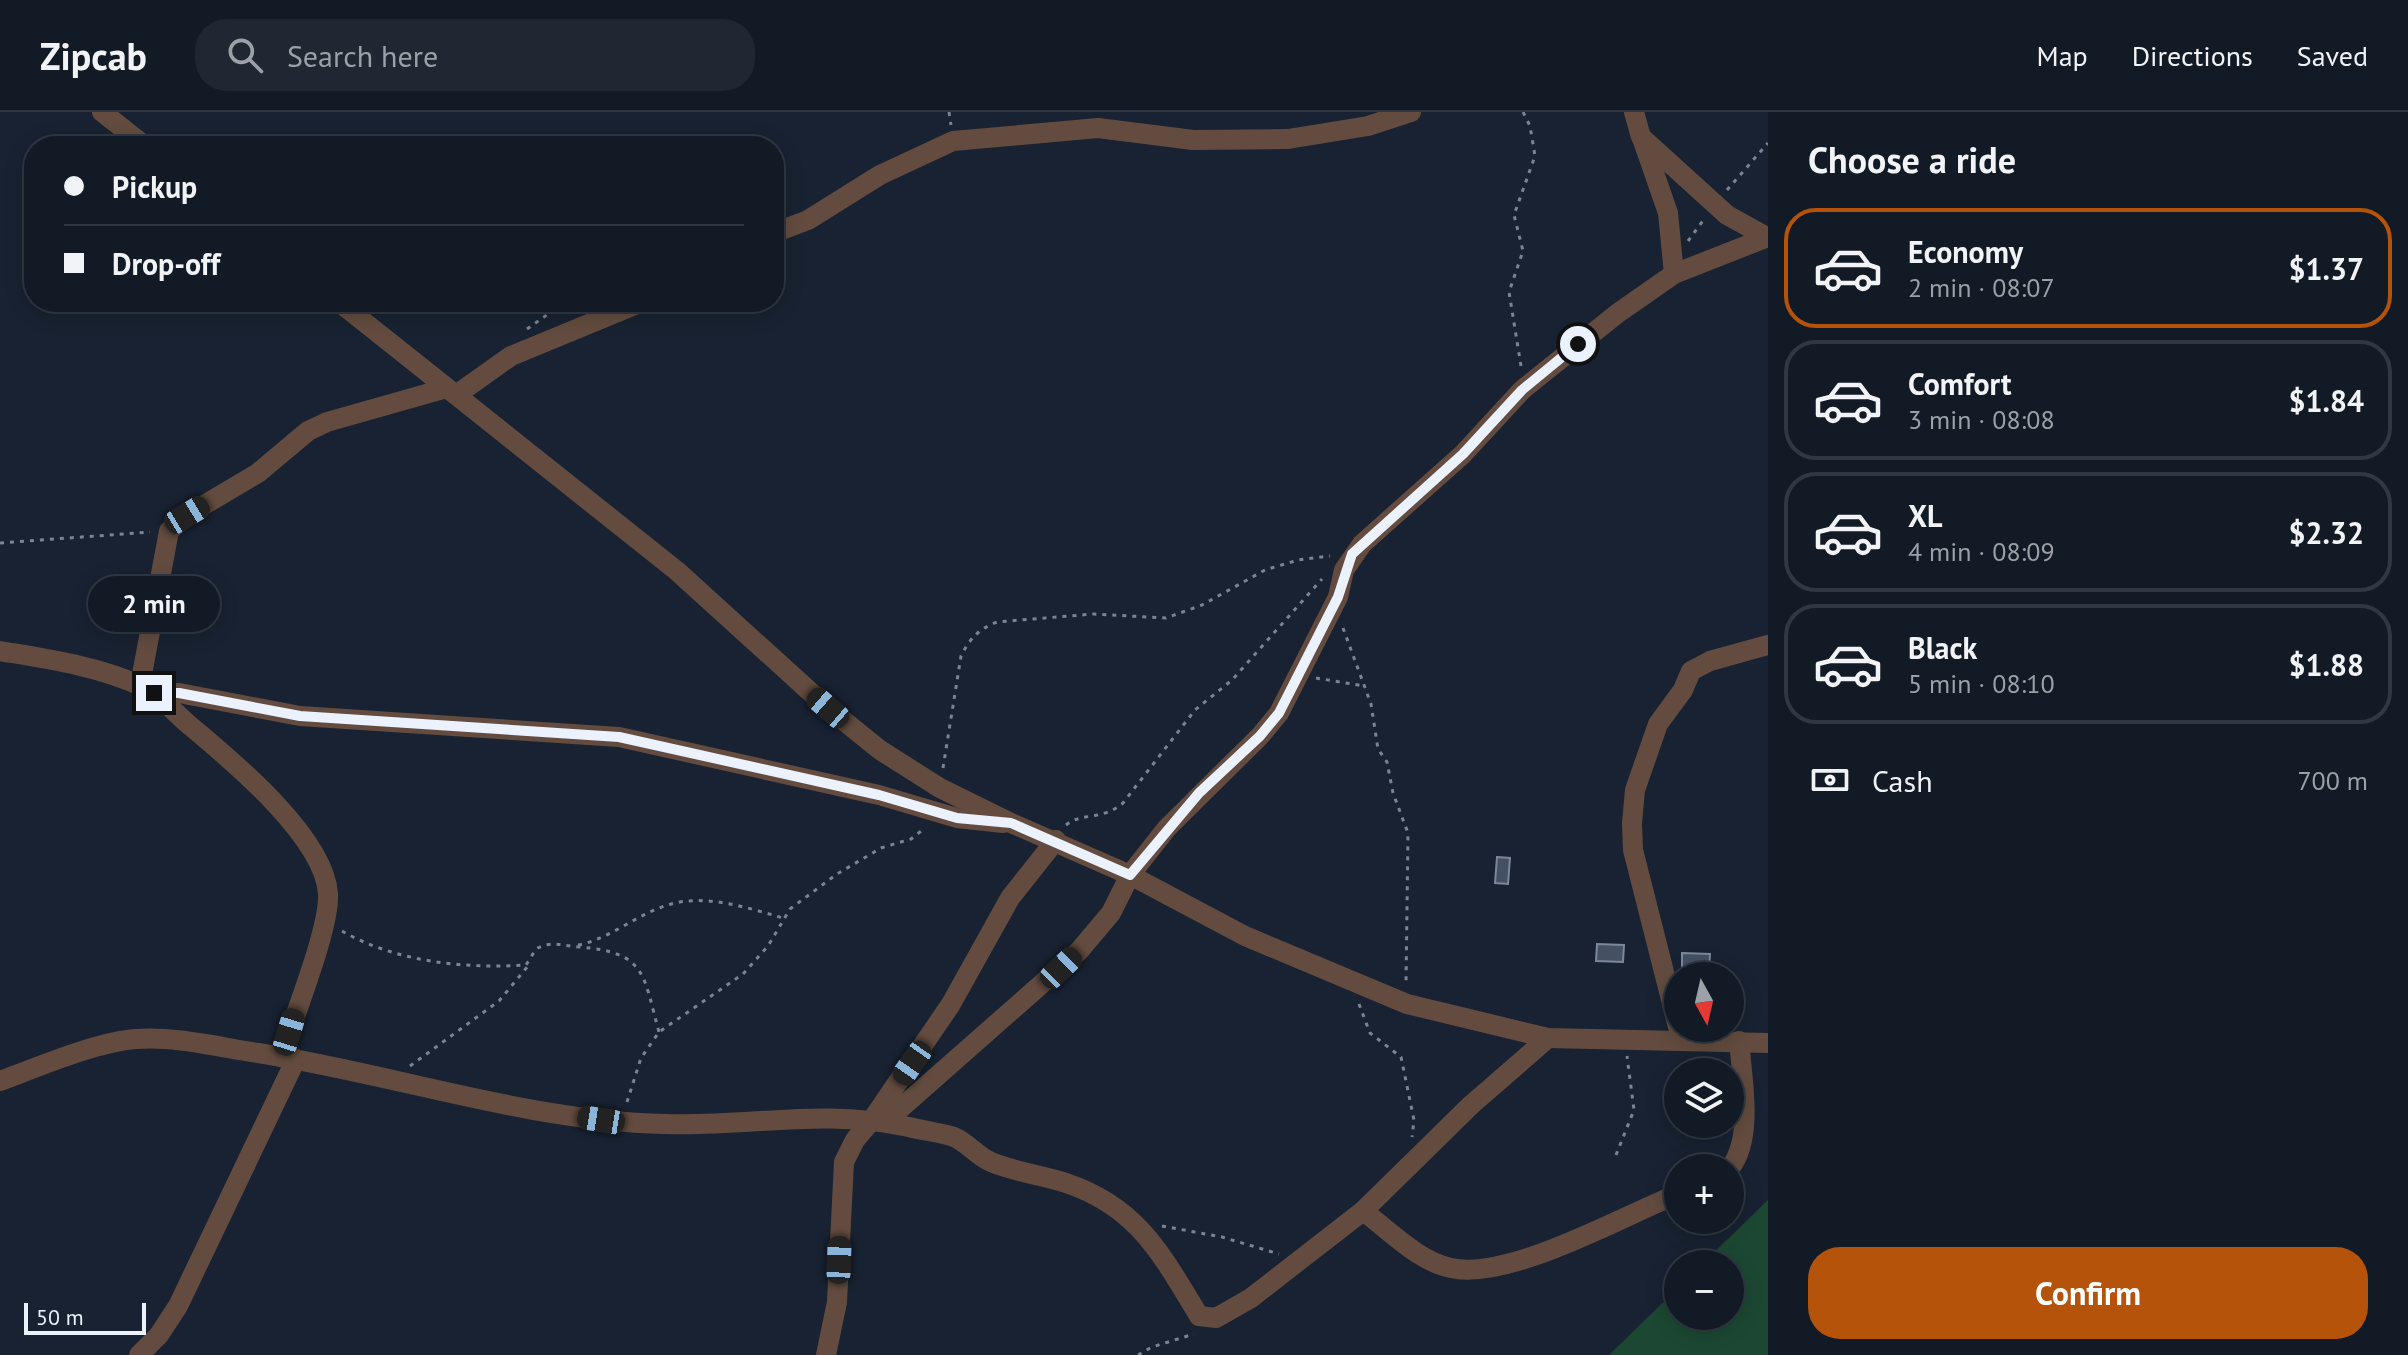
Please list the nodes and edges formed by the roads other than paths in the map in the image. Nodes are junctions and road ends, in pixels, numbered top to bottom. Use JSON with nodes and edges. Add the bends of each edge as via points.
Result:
{"nodes":[{"id":1,"x":102,"y":112,"type":"edge"},
{"id":2,"x":1411,"y":112,"type":"edge"},
{"id":3,"x":1634,"y":112,"type":"edge"},
{"id":4,"x":132,"y":136,"type":"edge"},
{"id":5,"x":1641,"y":137,"type":"junction"},
{"id":6,"x":784,"y":229,"type":"edge"},
{"id":7,"x":1766,"y":237,"type":"edge"},
{"id":8,"x":1674,"y":267,"type":"junction"},
{"id":9,"x":352,"y":312,"type":"edge"},
{"id":10,"x":622,"y":312,"type":"edge"},
{"id":11,"x":452,"y":392,"type":"junction"},
{"id":12,"x":1768,"y":645,"type":"edge"},
{"id":13,"x":0,"y":651,"type":"edge"},
{"id":14,"x":147,"y":689,"type":"junction"},
{"id":15,"x":1011,"y":823,"type":"junction"},
{"id":16,"x":1056,"y":840,"type":"junction"},
{"id":17,"x":1130,"y":875,"type":"junction"},
{"id":18,"x":1664,"y":972,"type":"edge"},
{"id":19,"x":1664,"y":1034,"type":"edge"},
{"id":20,"x":1548,"y":1038,"type":"junction"},
{"id":21,"x":1744,"y":1041,"type":"edge"},
{"id":22,"x":1739,"y":1042,"type":"edge"},
{"id":23,"x":1768,"y":1043,"type":"edge"},
{"id":24,"x":289,"y":1058,"type":"junction"},
{"id":25,"x":0,"y":1081,"type":"edge"},
{"id":26,"x":879,"y":1121,"type":"junction"},
{"id":27,"x":1738,"y":1154,"type":"edge"},
{"id":28,"x":1664,"y":1200,"type":"edge"},
{"id":29,"x":1363,"y":1211,"type":"junction"},
{"id":30,"x":139,"y":1355,"type":"edge"},
{"id":31,"x":826,"y":1355,"type":"edge"}],
"edges":[{"from":1,"to":4,"type":"street"},
{"from":2,"to":6,"type":"street","via":[[1368,126],[1288,139],[1193,140],[1098,128],[953,141]]},
{"from":3,"to":5,"type":"street"},
{"from":5,"to":7,"type":"street","via":[[1739,224]]},
{"from":5,"to":8,"type":"street","via":[[1668,213]]},
{"from":7,"to":8,"type":"street"},
{"from":8,"to":17,"type":"street","via":[[1522,390],[1463,454],[1348,562],[1338,597],[1279,713],[1199,793]]},
{"from":9,"to":11,"type":"street"},
{"from":10,"to":11,"type":"street","via":[[511,356]]},
{"from":11,"to":14,"type":"street","via":[[308,431],[258,473],[169,531]]},
{"from":11,"to":15,"type":"street","via":[[677,571],[849,725],[940,788]]},
{"from":12,"to":18,"type":"street","via":[[1691,671],[1658,724],[1635,790],[1633,850]]},
{"from":13,"to":14,"type":"street","via":[[52,660]]},
{"from":14,"to":15,"type":"street","via":[[300,716],[619,737],[967,820]]},
{"from":14,"to":24,"type":"street","via":[[245,773],[307,842],[326,881],[324,920]]},
{"from":15,"to":16,"type":"street"},
{"from":16,"to":17,"type":"street"},
{"from":16,"to":26,"type":"street","via":[[1010,898]]},
{"from":17,"to":20,"type":"street","via":[[1245,936],[1356,985],[1407,1004]]},
{"from":17,"to":26,"type":"street","via":[[1111,913],[1079,951]]},
{"from":19,"to":20,"type":"street","via":[[1625,1040]]},
{"from":20,"to":29,"type":"street"},
{"from":21,"to":23,"type":"street"},
{"from":22,"to":27,"type":"street","via":[[1743,1114]]},
{"from":24,"to":25,"type":"street","via":[[134,1039]]},
{"from":24,"to":26,"type":"street","via":[[490,1102],[620,1121],[666,1124],[842,1116]]},
{"from":24,"to":30,"type":"street","via":[[178,1306]]},
{"from":26,"to":29,"type":"street","via":[[953,1137],[989,1161],[1097,1196],[1157,1246],[1206,1320],[1251,1298]]},
{"from":26,"to":31,"type":"street","via":[[855,1140],[844,1162],[837,1302]]},
{"from":28,"to":29,"type":"street","via":[[1530,1256],[1473,1270],[1450,1268],[1424,1256]]}]}
